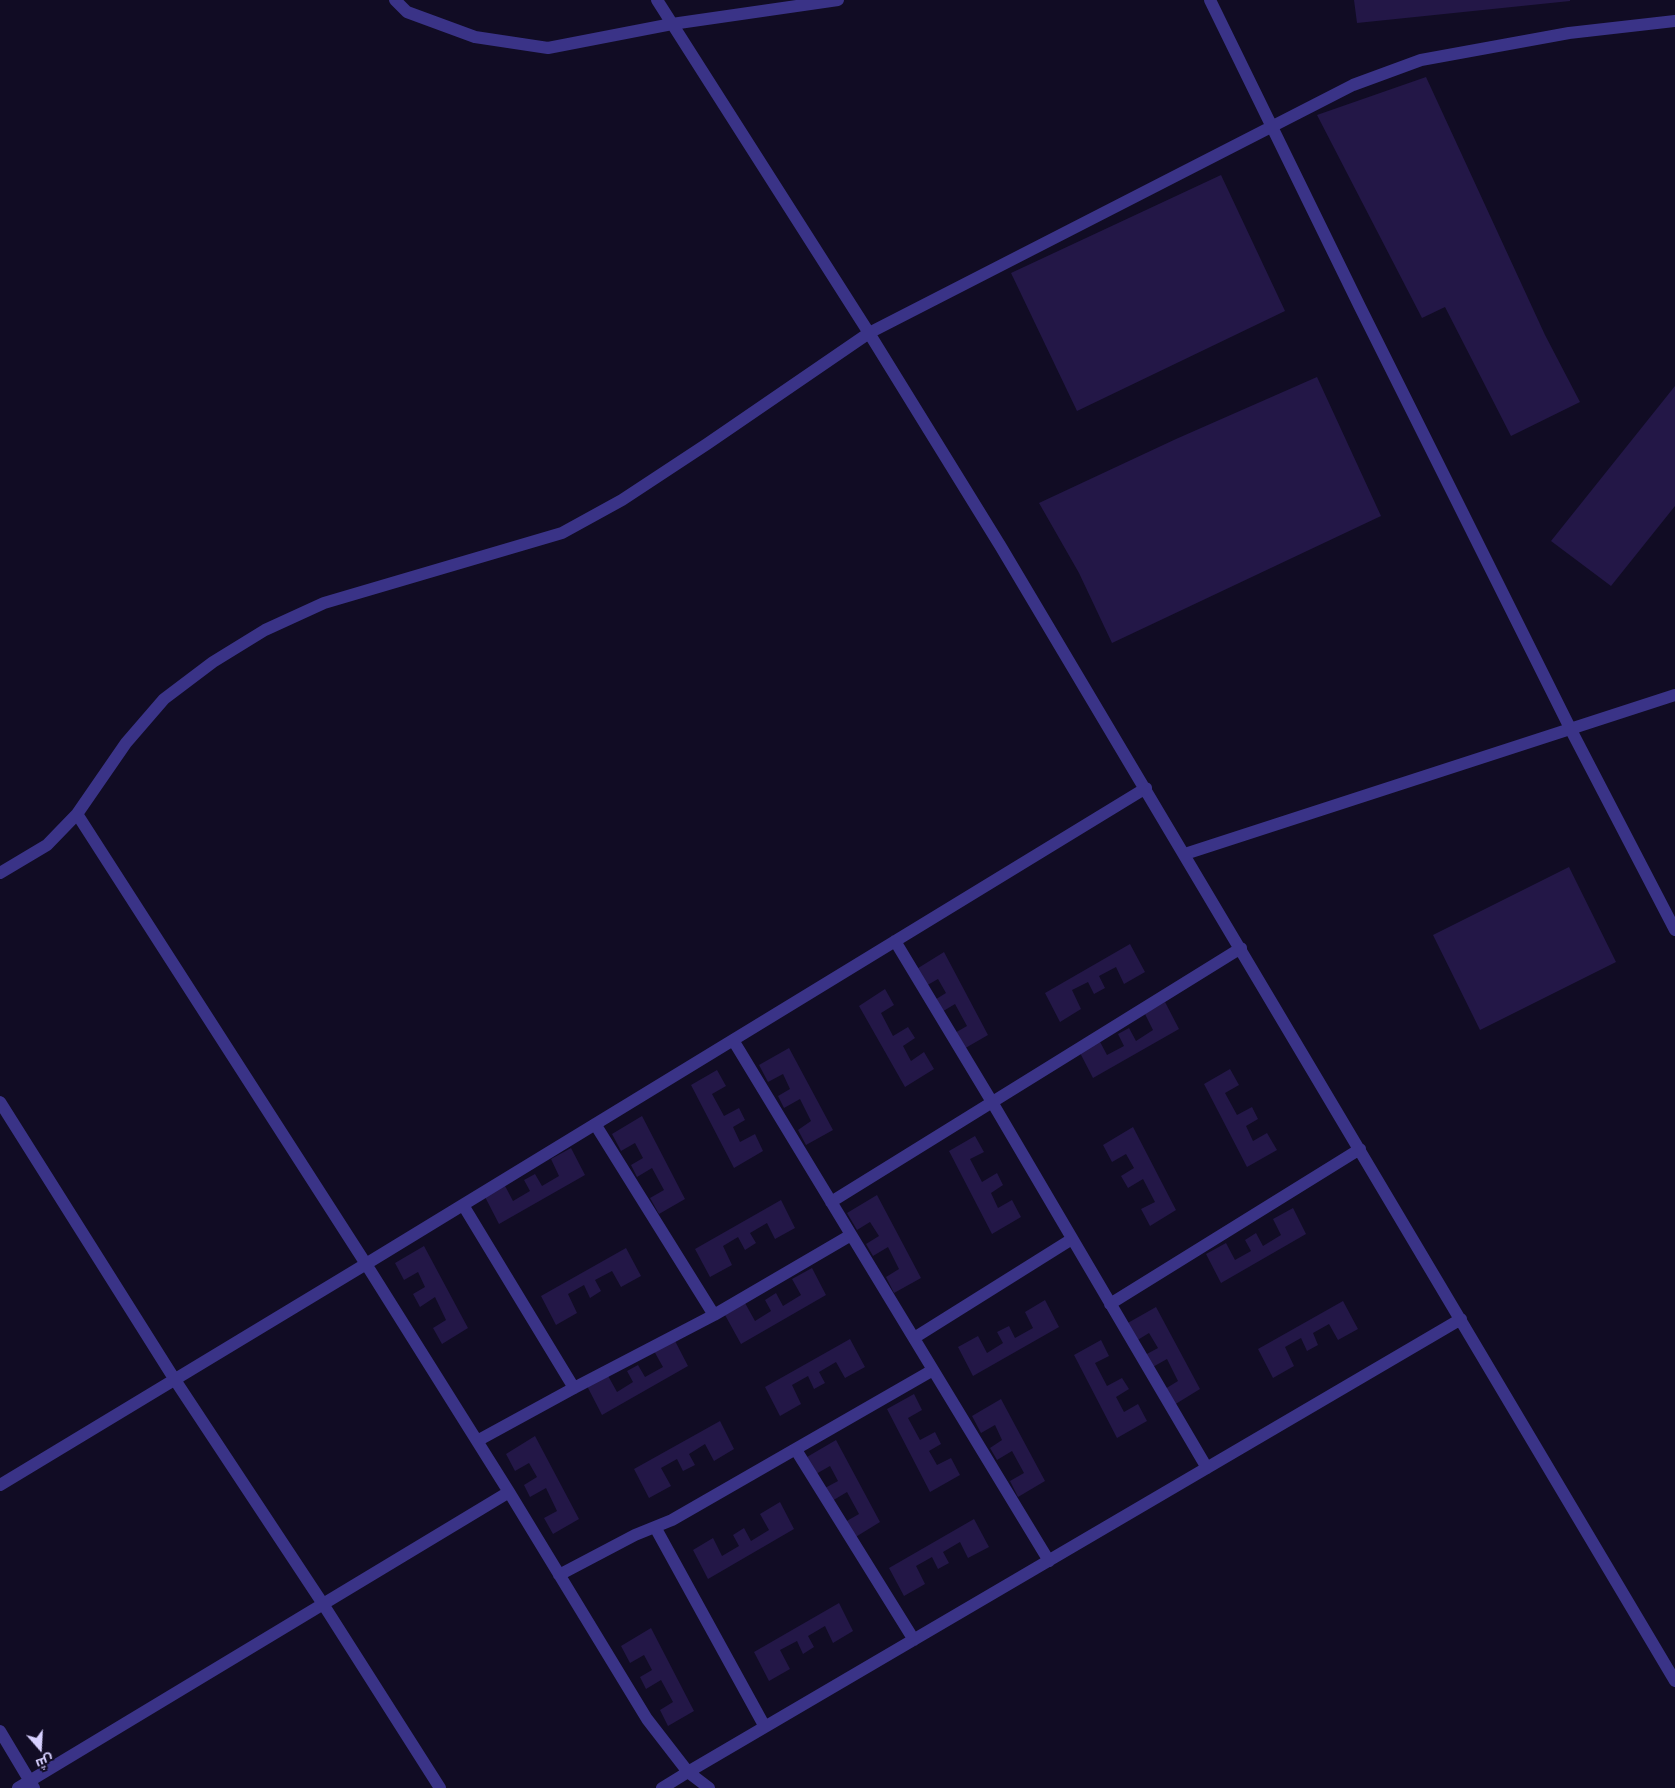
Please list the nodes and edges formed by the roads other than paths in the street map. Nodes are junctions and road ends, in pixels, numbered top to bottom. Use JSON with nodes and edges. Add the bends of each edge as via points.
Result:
{"nodes":[{"id":1,"x":395,"y":0,"type":"edge"},
{"id":2,"x":657,"y":0,"type":"edge"},
{"id":3,"x":838,"y":0,"type":"edge"},
{"id":4,"x":1210,"y":0,"type":"edge"},
{"id":5,"x":1675,"y":21,"type":"edge"},
{"id":6,"x":672,"y":24,"type":"junction"},
{"id":7,"x":1273,"y":127,"type":"junction"},
{"id":8,"x":869,"y":333,"type":"junction"},
{"id":9,"x":1675,"y":694,"type":"edge"},
{"id":10,"x":1571,"y":730,"type":"junction"},
{"id":11,"x":1146,"y":788,"type":"junction"},
{"id":12,"x":77,"y":814,"type":"junction"},
{"id":13,"x":1185,"y":854,"type":"junction"},
{"id":14,"x":0,"y":873,"type":"edge"},
{"id":15,"x":1675,"y":930,"type":"edge"},
{"id":16,"x":895,"y":941,"type":"junction"},
{"id":17,"x":1241,"y":948,"type":"junction"},
{"id":18,"x":733,"y":1040,"type":"junction"},
{"id":19,"x":0,"y":1102,"type":"edge"},
{"id":20,"x":992,"y":1102,"type":"junction"},
{"id":21,"x":595,"y":1124,"type":"junction"},
{"id":22,"x":1360,"y":1149,"type":"junction"},
{"id":23,"x":831,"y":1202,"type":"junction"},
{"id":24,"x":463,"y":1205,"type":"junction"},
{"id":25,"x":851,"y":1235,"type":"junction"},
{"id":26,"x":1072,"y":1239,"type":"junction"},
{"id":27,"x":366,"y":1264,"type":"junction"},
{"id":28,"x":1110,"y":1304,"type":"junction"},
{"id":29,"x":714,"y":1315,"type":"junction"},
{"id":30,"x":1461,"y":1319,"type":"junction"},
{"id":31,"x":914,"y":1338,"type":"junction"},
{"id":32,"x":933,"y":1370,"type":"junction"},
{"id":33,"x":175,"y":1380,"type":"junction"},
{"id":34,"x":574,"y":1388,"type":"junction"},
{"id":35,"x":477,"y":1441,"type":"junction"},
{"id":36,"x":796,"y":1450,"type":"junction"},
{"id":37,"x":1207,"y":1468,"type":"junction"},
{"id":38,"x":0,"y":1485,"type":"edge"},
{"id":39,"x":509,"y":1492,"type":"junction"},
{"id":40,"x":655,"y":1527,"type":"junction"},
{"id":41,"x":1048,"y":1561,"type":"junction"},
{"id":42,"x":559,"y":1575,"type":"junction"},
{"id":43,"x":323,"y":1604,"type":"junction"},
{"id":44,"x":914,"y":1640,"type":"junction"},
{"id":45,"x":1675,"y":1681,"type":"edge"},
{"id":46,"x":765,"y":1727,"type":"junction"},
{"id":47,"x":0,"y":1731,"type":"edge"},
{"id":48,"x":688,"y":1772,"type":"junction"},
{"id":49,"x":32,"y":1784,"type":"edge"},
{"id":50,"x":18,"y":1788,"type":"edge"},
{"id":51,"x":440,"y":1788,"type":"edge"},
{"id":52,"x":662,"y":1788,"type":"edge"},
{"id":53,"x":709,"y":1788,"type":"edge"}],
"edges":[{"from":1,"to":6,"type":"street","via":[[407,12],[475,37],[548,48]]},
{"from":2,"to":6,"type":"street"},
{"from":3,"to":6,"type":"street"},
{"from":4,"to":7,"type":"street"},
{"from":5,"to":7,"type":"street","via":[[1569,33],[1421,60],[1353,85]]},
{"from":6,"to":8,"type":"street"},
{"from":7,"to":8,"type":"street"},
{"from":7,"to":10,"type":"street"},
{"from":8,"to":11,"type":"street"},
{"from":8,"to":12,"type":"street","via":[[653,480],[562,533],[324,603],[265,630],[213,662],[164,699],[126,743]]},
{"from":9,"to":10,"type":"street"},
{"from":10,"to":13,"type":"street"},
{"from":10,"to":15,"type":"street"},
{"from":11,"to":13,"type":"street"},
{"from":11,"to":16,"type":"street"},
{"from":12,"to":14,"type":"street","via":[[47,845]]},
{"from":12,"to":27,"type":"street"},
{"from":13,"to":17,"type":"street"},
{"from":16,"to":18,"type":"street"},
{"from":16,"to":20,"type":"street"},
{"from":17,"to":20,"type":"street"},
{"from":17,"to":22,"type":"street"},
{"from":18,"to":21,"type":"street"},
{"from":18,"to":23,"type":"street"},
{"from":19,"to":33,"type":"street"},
{"from":20,"to":23,"type":"street"},
{"from":20,"to":26,"type":"street"},
{"from":21,"to":24,"type":"street"},
{"from":21,"to":29,"type":"street"},
{"from":22,"to":28,"type":"street"},
{"from":22,"to":30,"type":"street"},
{"from":23,"to":25,"type":"street"},
{"from":24,"to":27,"type":"street"},
{"from":24,"to":34,"type":"street"},
{"from":25,"to":29,"type":"street"},
{"from":25,"to":31,"type":"street"},
{"from":26,"to":28,"type":"street"},
{"from":26,"to":31,"type":"street"},
{"from":27,"to":33,"type":"street"},
{"from":27,"to":35,"type":"street"},
{"from":28,"to":37,"type":"street"},
{"from":29,"to":34,"type":"street"},
{"from":30,"to":37,"type":"street"},
{"from":30,"to":45,"type":"street"},
{"from":31,"to":32,"type":"street"},
{"from":32,"to":36,"type":"street"},
{"from":32,"to":41,"type":"street"},
{"from":33,"to":38,"type":"street"},
{"from":33,"to":43,"type":"street"},
{"from":34,"to":35,"type":"street"},
{"from":35,"to":39,"type":"street"},
{"from":36,"to":40,"type":"street"},
{"from":36,"to":44,"type":"street"},
{"from":37,"to":41,"type":"street"},
{"from":39,"to":42,"type":"street"},
{"from":39,"to":43,"type":"street"},
{"from":40,"to":42,"type":"street"},
{"from":40,"to":46,"type":"street"},
{"from":41,"to":44,"type":"street"},
{"from":42,"to":48,"type":"street","via":[[647,1720]]},
{"from":43,"to":49,"type":"street"},
{"from":43,"to":51,"type":"street"},
{"from":44,"to":46,"type":"street"},
{"from":46,"to":48,"type":"street"},
{"from":47,"to":49,"type":"street"},
{"from":48,"to":52,"type":"street"},
{"from":48,"to":53,"type":"street"},
{"from":49,"to":50,"type":"street"}]}
